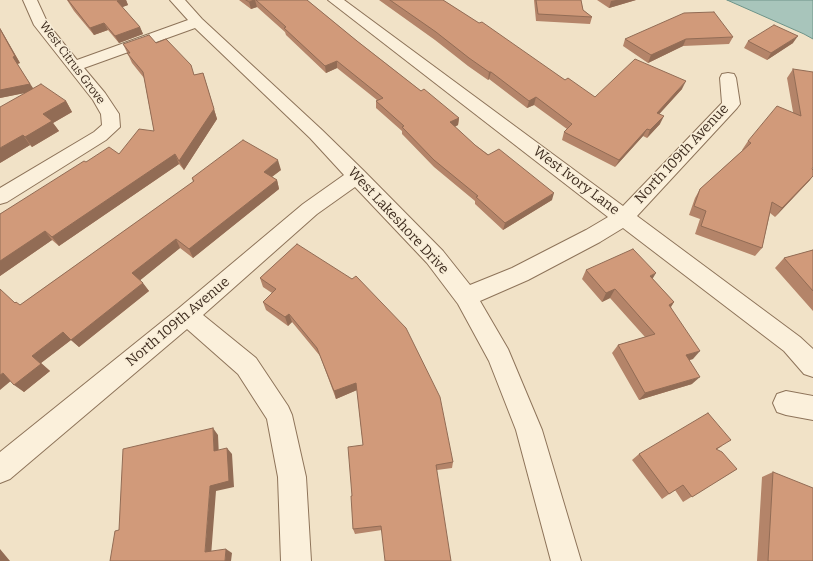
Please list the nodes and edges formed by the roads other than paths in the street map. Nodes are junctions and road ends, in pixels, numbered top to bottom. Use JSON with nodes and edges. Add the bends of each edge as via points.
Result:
{"nodes":[{"id":1,"x":30,"y":0,"type":"edge"},
{"id":2,"x":177,"y":0,"type":"edge"},
{"id":3,"x":335,"y":0,"type":"edge"},
{"id":4,"x":197,"y":22,"type":"junction"},
{"id":5,"x":75,"y":66,"type":"junction"},
{"id":6,"x":728,"y":78,"type":"dead end"},
{"id":7,"x":357,"y":176,"type":"junction"},
{"id":8,"x":0,"y":197,"type":"edge"},
{"id":9,"x":624,"y":216,"type":"junction"},
{"id":10,"x":466,"y":297,"type":"junction"},
{"id":11,"x":187,"y":315,"type":"junction"},
{"id":12,"x":813,"y":366,"type":"edge"},
{"id":13,"x":786,"y":403,"type":"dead end"},
{"id":14,"x":813,"y":408,"type":"edge"},
{"id":15,"x":0,"y":469,"type":"edge"},
{"id":16,"x":296,"y":561,"type":"edge"},
{"id":17,"x":566,"y":561,"type":"edge"}],
"edges":[{"from":1,"to":5,"type":"street","name":"West Citrus Grove","via":[[41,25]]},
{"from":2,"to":4,"type":"street","name":"West Lakeshore Drive"},
{"from":3,"to":9,"type":"street","name":"West Ivory Lane"},
{"from":4,"to":5,"type":"street"},
{"from":4,"to":7,"type":"street","name":"West Lakeshore Drive","via":[[256,76]]},
{"from":5,"to":8,"type":"street","name":"West Citrus Grove","via":[[110,114],[111,127]]},
{"from":6,"to":9,"type":"street","name":"North 109th Avenue","via":[[731,104]]},
{"from":7,"to":10,"type":"street","name":"West Lakeshore Drive","via":[[435,257]]},
{"from":7,"to":11,"type":"street","name":"North 109th Avenue","via":[[310,209]]},
{"from":9,"to":10,"type":"street","name":"North 109th Avenue","via":[[593,236],[520,274]]},
{"from":9,"to":12,"type":"street","name":"West Ivory Lane","via":[[792,344]]},
{"from":10,"to":17,"type":"street","name":"West Lakeshore Drive","via":[[499,357],[529,430]]},
{"from":11,"to":15,"type":"street","name":"North 109th Avenue"},
{"from":11,"to":16,"type":"street","via":[[247,366],[279,415],[292,477]]},
{"from":13,"to":14,"type":"street"}]}
